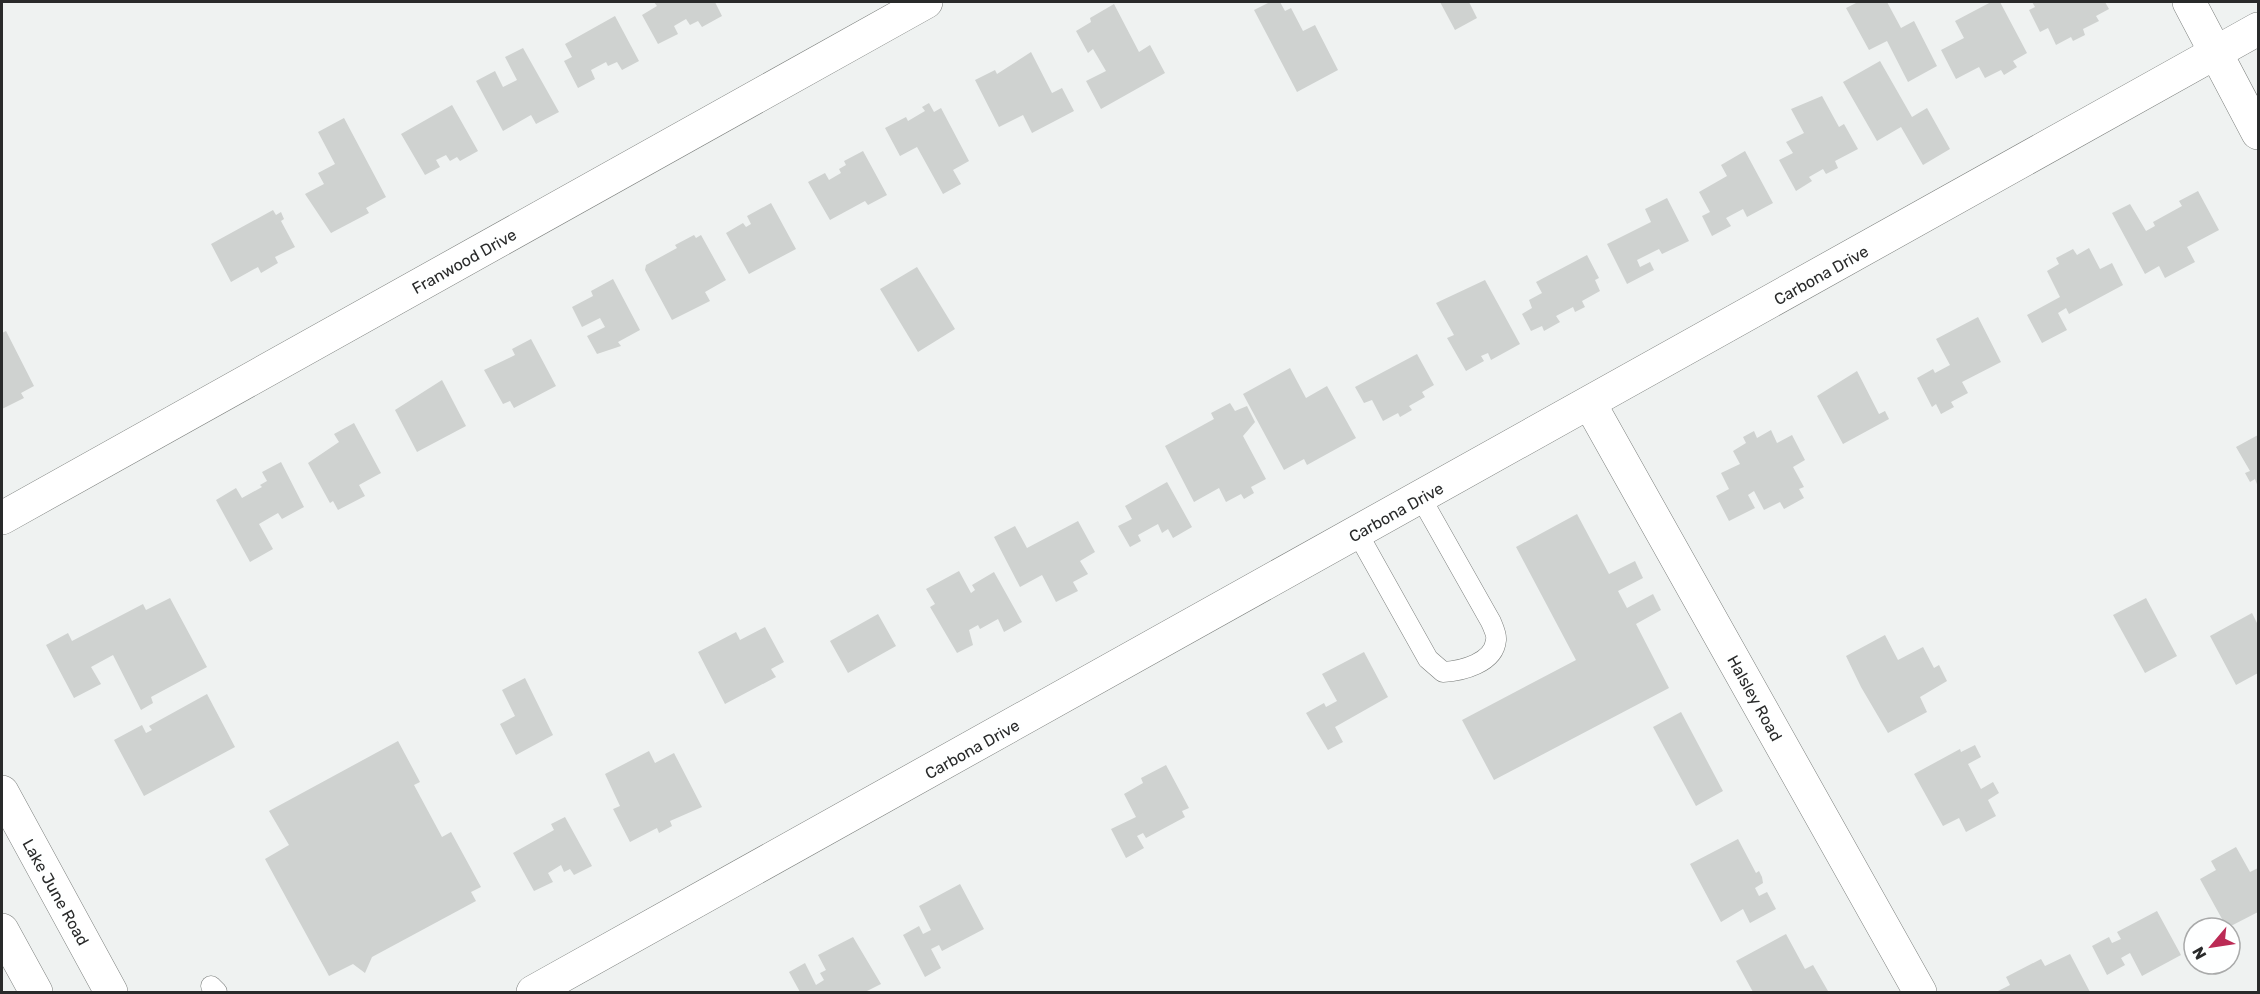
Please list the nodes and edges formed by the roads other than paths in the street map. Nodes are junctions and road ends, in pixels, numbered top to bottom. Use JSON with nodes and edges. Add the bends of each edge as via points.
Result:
{"nodes":[{"id":1,"x":926,"y":2,"type":"edge"},
{"id":2,"x":2189,"y":2,"type":"edge"},
{"id":3,"x":2259,"y":30,"type":"edge"},
{"id":4,"x":2216,"y":53,"type":"junction"},
{"id":5,"x":2259,"y":133,"type":"edge"},
{"id":6,"x":1590,"y":404,"type":"junction"},
{"id":7,"x":1422,"y":498,"type":"junction"},
{"id":8,"x":2,"y":518,"type":"edge"},
{"id":9,"x":1358,"y":534,"type":"junction"},
{"id":10,"x":2,"y":792,"type":"edge"},
{"id":11,"x":2,"y":930,"type":"edge"},
{"id":12,"x":36,"y":993,"type":"edge"},
{"id":13,"x":111,"y":993,"type":"edge"},
{"id":14,"x":533,"y":993,"type":"edge"},
{"id":15,"x":1920,"y":993,"type":"edge"}],
"edges":[{"from":1,"to":8,"type":"street","name":"Franwood Drive"},
{"from":2,"to":4,"type":"street"},
{"from":3,"to":4,"type":"street","name":"Carbona Drive"},
{"from":4,"to":5,"type":"street"},
{"from":4,"to":6,"type":"street","name":"Carbona Drive"},
{"from":6,"to":7,"type":"street","name":"Carbona Drive"},
{"from":6,"to":15,"type":"street","name":"Halsley Road"},
{"from":7,"to":9,"type":"street","name":"Carbona Drive"},
{"from":7,"to":9,"type":"lane","via":[[1497,639],[1490,655],[1462,671],[1443,672],[1428,659]]},
{"from":9,"to":14,"type":"street","name":"Carbona Drive"},
{"from":10,"to":13,"type":"street","name":"Lake June Road"},
{"from":11,"to":12,"type":"street"}]}
